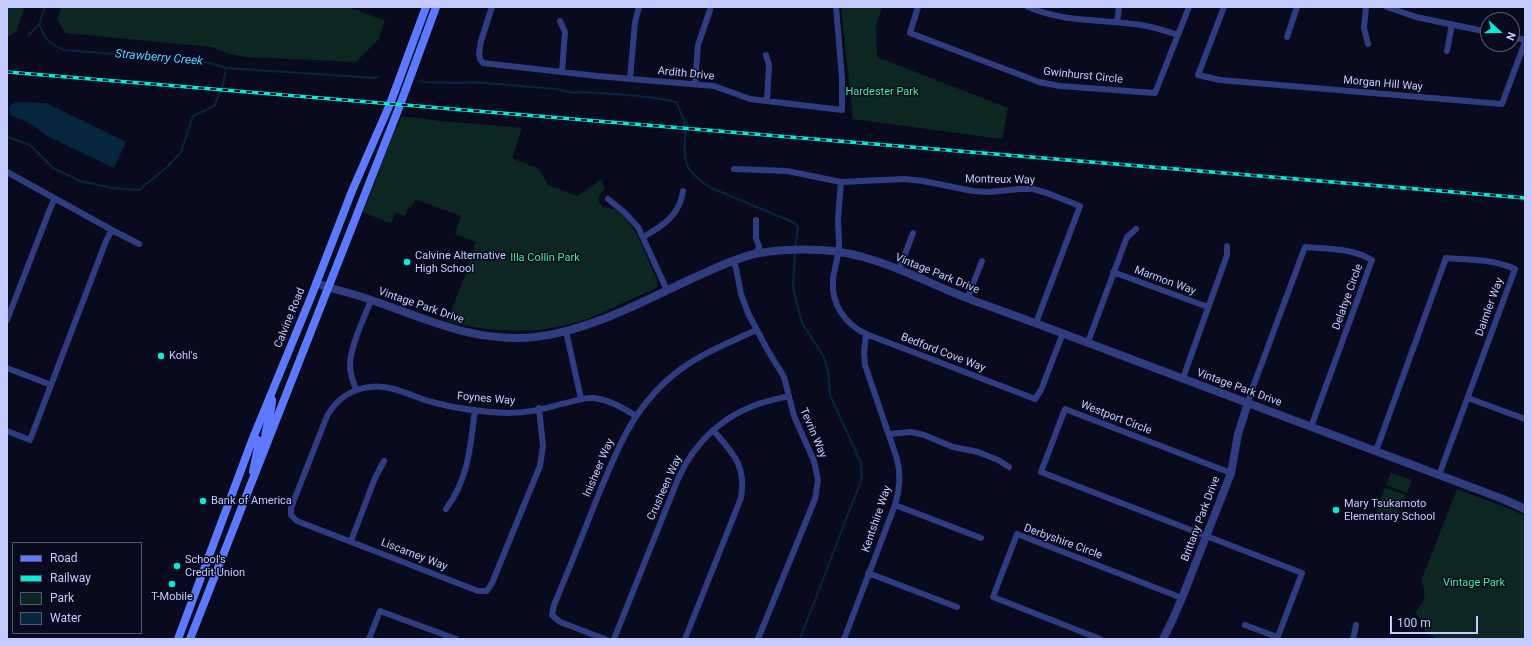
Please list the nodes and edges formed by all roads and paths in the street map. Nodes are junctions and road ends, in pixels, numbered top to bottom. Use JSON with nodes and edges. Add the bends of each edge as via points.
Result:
{"nodes":[{"id":1,"x":426,"y":7,"type":"edge"},
{"id":2,"x":436,"y":7,"type":"edge"},
{"id":3,"x":492,"y":7,"type":"edge"},
{"id":4,"x":639,"y":7,"type":"edge"},
{"id":5,"x":836,"y":7,"type":"edge"},
{"id":6,"x":918,"y":7,"type":"edge"},
{"id":7,"x":1028,"y":7,"type":"edge"},
{"id":8,"x":1119,"y":7,"type":"edge"},
{"id":9,"x":1189,"y":7,"type":"edge"},
{"id":10,"x":1224,"y":7,"type":"edge"},
{"id":11,"x":1297,"y":7,"type":"edge"},
{"id":12,"x":1366,"y":7,"type":"edge"},
{"id":13,"x":1387,"y":7,"type":"edge"},
{"id":14,"x":710,"y":10,"type":"dead end"},
{"id":15,"x":560,"y":21,"type":"dead end"},
{"id":16,"x":1116,"y":22,"type":"junction"},
{"id":17,"x":1452,"y":24,"type":"junction"},
{"id":18,"x":1480,"y":30,"type":"edge"},
{"id":19,"x":1178,"y":35,"type":"junction"},
{"id":20,"x":1287,"y":37,"type":"dead end"},
{"id":21,"x":1525,"y":41,"type":"edge"},
{"id":22,"x":1368,"y":44,"type":"dead end"},
{"id":23,"x":1447,"y":51,"type":"dead end"},
{"id":24,"x":766,"y":55,"type":"dead end"},
{"id":25,"x":562,"y":72,"type":"junction"},
{"id":26,"x":630,"y":79,"type":"junction"},
{"id":27,"x":694,"y":84,"type":"junction"},
{"id":28,"x":767,"y":101,"type":"junction"},
{"id":29,"x":734,"y":169,"type":"dead end"},
{"id":30,"x":7,"y":172,"type":"edge"},
{"id":31,"x":841,"y":182,"type":"junction"},
{"id":32,"x":683,"y":191,"type":"dead end"},
{"id":33,"x":55,"y":198,"type":"junction"},
{"id":34,"x":608,"y":199,"type":"dead end"},
{"id":35,"x":756,"y":220,"type":"dead end"},
{"id":36,"x":1136,"y":229,"type":"dead end"},
{"id":37,"x":112,"y":230,"type":"junction"},
{"id":38,"x":913,"y":233,"type":"dead end"},
{"id":39,"x":643,"y":237,"type":"junction"},
{"id":40,"x":139,"y":244,"type":"dead end"},
{"id":41,"x":1227,"y":246,"type":"dead end"},
{"id":42,"x":838,"y":252,"type":"junction"},
{"id":43,"x":757,"y":254,"type":"junction"},
{"id":44,"x":733,"y":261,"type":"junction"},
{"id":45,"x":982,"y":261,"type":"dead end"},
{"id":46,"x":899,"y":270,"type":"junction"},
{"id":47,"x":1113,"y":272,"type":"junction"},
{"id":48,"x":316,"y":283,"type":"junction"},
{"id":49,"x":328,"y":288,"type":"junction"},
{"id":50,"x":667,"y":290,"type":"junction"},
{"id":51,"x":967,"y":298,"type":"junction"},
{"id":52,"x":371,"y":300,"type":"junction"},
{"id":53,"x":1208,"y":307,"type":"junction"},
{"id":54,"x":7,"y":320,"type":"edge"},
{"id":55,"x":1036,"y":322,"type":"junction"},
{"id":56,"x":756,"y":330,"type":"junction"},
{"id":57,"x":566,"y":331,"type":"junction"},
{"id":58,"x":1063,"y":333,"type":"junction"},
{"id":59,"x":866,"y":334,"type":"junction"},
{"id":60,"x":1088,"y":342,"type":"junction"},
{"id":61,"x":7,"y":368,"type":"edge"},
{"id":62,"x":1183,"y":378,"type":"junction"},
{"id":63,"x":52,"y":385,"type":"junction"},
{"id":64,"x":356,"y":390,"type":"junction"},
{"id":65,"x":272,"y":393,"type":"junction"},
{"id":66,"x":789,"y":396,"type":"junction"},
{"id":67,"x":1468,"y":398,"type":"junction"},
{"id":68,"x":581,"y":399,"type":"junction"},
{"id":69,"x":1248,"y":403,"type":"junction"},
{"id":70,"x":540,"y":408,"type":"junction"},
{"id":71,"x":475,"y":410,"type":"junction"},
{"id":72,"x":636,"y":416,"type":"junction"},
{"id":73,"x":1525,"y":419,"type":"edge"},
{"id":74,"x":1311,"y":427,"type":"junction"},
{"id":75,"x":713,"y":430,"type":"junction"},
{"id":76,"x":7,"y":431,"type":"edge"},
{"id":77,"x":889,"y":434,"type":"junction"},
{"id":78,"x":253,"y":438,"type":"junction"},
{"id":79,"x":268,"y":441,"type":"junction"},
{"id":80,"x":1376,"y":451,"type":"junction"},
{"id":81,"x":384,"y":461,"type":"dead end"},
{"id":82,"x":1009,"y":467,"type":"dead end"},
{"id":83,"x":1231,"y":473,"type":"junction"},
{"id":84,"x":1439,"y":475,"type":"junction"},
{"id":85,"x":252,"y":482,"type":"junction"},
{"id":86,"x":895,"y":504,"type":"junction"},
{"id":87,"x":446,"y":509,"type":"dead end"},
{"id":88,"x":1525,"y":509,"type":"edge"},
{"id":89,"x":1206,"y":536,"type":"junction"},
{"id":90,"x":981,"y":538,"type":"dead end"},
{"id":91,"x":215,"y":540,"type":"junction"},
{"id":92,"x":351,"y":541,"type":"junction"},
{"id":93,"x":868,"y":573,"type":"junction"},
{"id":94,"x":211,"y":585,"type":"junction"},
{"id":95,"x":1182,"y":598,"type":"junction"},
{"id":96,"x":957,"y":607,"type":"dead end"},
{"id":97,"x":1245,"y":625,"type":"dead end"},
{"id":98,"x":1356,"y":625,"type":"dead end"},
{"id":99,"x":1277,"y":638,"type":"edge"},
{"id":100,"x":178,"y":639,"type":"edge"},
{"id":101,"x":190,"y":639,"type":"edge"},
{"id":102,"x":369,"y":639,"type":"edge"},
{"id":103,"x":456,"y":639,"type":"edge"},
{"id":104,"x":605,"y":639,"type":"edge"},
{"id":105,"x":614,"y":639,"type":"edge"},
{"id":106,"x":685,"y":639,"type":"edge"},
{"id":107,"x":758,"y":639,"type":"edge"},
{"id":108,"x":844,"y":639,"type":"edge"},
{"id":109,"x":1100,"y":639,"type":"edge"},
{"id":110,"x":1163,"y":639,"type":"edge"},
{"id":111,"x":1353,"y":639,"type":"edge"}],
"edges":[{"from":1,"to":48,"type":"main road","name":"Calvine Road","via":[[390,104]]},
{"from":2,"to":49,"type":"main road"},
{"from":3,"to":25,"type":"street","name":"Ardith Drive","via":[[480,48],[480,59],[483,63]]},
{"from":4,"to":26,"type":"street","via":[[635,22]]},
{"from":5,"to":28,"type":"street","name":"Ardith Drive","via":[[842,110]]},
{"from":6,"to":19,"type":"street","name":"Gwinhurst Circle","via":[[910,33],[1026,78],[1060,86],[1155,94]]},
{"from":7,"to":16,"type":"street","via":[[1063,18]]},
{"from":8,"to":16,"type":"street"},
{"from":9,"to":19,"type":"street"},
{"from":10,"to":21,"type":"street","name":"Morgan Hill Way","via":[[1198,75],[1220,80],[1502,104]]},
{"from":11,"to":20,"type":"street"},
{"from":12,"to":22,"type":"street","via":[[1364,28]]},
{"from":13,"to":17,"type":"street","via":[[1416,17]]},
{"from":14,"to":27,"type":"street","via":[[698,45]]},
{"from":15,"to":25,"type":"street","via":[[565,32]]},
{"from":16,"to":19,"type":"street","via":[[1147,26]]},
{"from":17,"to":18,"type":"street"},
{"from":17,"to":23,"type":"street"},
{"from":24,"to":28,"type":"street","via":[[769,65]]},
{"from":25,"to":26,"type":"street","name":"Ardith Drive"},
{"from":26,"to":27,"type":"street","name":"Ardith Drive"},
{"from":27,"to":28,"type":"street","name":"Ardith Drive","via":[[714,86],[750,99]]},
{"from":29,"to":31,"type":"street","via":[[787,171]]},
{"from":30,"to":33,"type":"street"},
{"from":31,"to":42,"type":"street","name":"Bedford Cove Way"},
{"from":31,"to":55,"type":"street","name":"Montreux Way","via":[[904,179],[973,191],[1026,189],[1047,193],[1080,206]]},
{"from":32,"to":39,"type":"street","via":[[681,203],[670,220]]},
{"from":33,"to":37,"type":"street"},
{"from":33,"to":54,"type":"street"},
{"from":34,"to":39,"type":"street","via":[[638,227]]},
{"from":35,"to":43,"type":"street"},
{"from":36,"to":47,"type":"street","via":[[1127,237]]},
{"from":37,"to":40,"type":"street"},
{"from":37,"to":63,"type":"street"},
{"from":38,"to":46,"type":"street"},
{"from":39,"to":50,"type":"street"},
{"from":41,"to":53,"type":"street","via":[[1227,255]]},
{"from":42,"to":43,"type":"street","name":"Vintage Park Drive","via":[[791,250]]},
{"from":42,"to":46,"type":"street","name":"Vintage Park Drive"},
{"from":42,"to":59,"type":"street","name":"Bedford Cove Way","via":[[833,281],[836,301],[850,324]]},
{"from":43,"to":44,"type":"street","name":"Vintage Park Drive"},
{"from":44,"to":50,"type":"street","name":"Vintage Park Drive"},
{"from":44,"to":56,"type":"street","name":"Tevrin Way","via":[[741,294]]},
{"from":45,"to":51,"type":"street"},
{"from":46,"to":51,"type":"street","name":"Vintage Park Drive"},
{"from":47,"to":53,"type":"street","name":"Marmon Way"},
{"from":47,"to":60,"type":"street"},
{"from":48,"to":49,"type":"street","name":"Vintage Park Drive"},
{"from":48,"to":65,"type":"main road","name":"Calvine Road"},
{"from":49,"to":52,"type":"street","name":"Vintage Park Drive"},
{"from":49,"to":79,"type":"main road"},
{"from":50,"to":57,"type":"street","name":"Vintage Park Drive","via":[[601,320]]},
{"from":51,"to":55,"type":"street","name":"Vintage Park Drive"},
{"from":52,"to":57,"type":"street","name":"Vintage Park Drive","via":[[446,328],[468,333],[520,338]]},
{"from":52,"to":64,"type":"street","via":[[351,358],[351,371]]},
{"from":53,"to":62,"type":"street"},
{"from":55,"to":58,"type":"street","name":"Vintage Park Drive"},
{"from":56,"to":66,"type":"street","name":"Tevrin Way","via":[[782,372]]},
{"from":56,"to":72,"type":"street","name":"Inisheer Way","via":[[711,351],[681,369],[660,387]]},
{"from":57,"to":68,"type":"street"},
{"from":58,"to":59,"type":"street","name":"Bedford Cove Way","via":[[1041,390],[1035,399]]},
{"from":58,"to":60,"type":"street","name":"Vintage Park Drive"},
{"from":59,"to":77,"type":"street","name":"Kentshire Way","via":[[865,365]]},
{"from":60,"to":62,"type":"street","name":"Vintage Park Drive"},
{"from":61,"to":63,"type":"street"},
{"from":62,"to":69,"type":"street","name":"Vintage Park Drive"},
{"from":63,"to":76,"type":"street","via":[[30,440]]},
{"from":64,"to":71,"type":"street","name":"Foynes Way","via":[[383,387],[433,402]]},
{"from":64,"to":92,"type":"street","name":"Liscarney Way","via":[[342,398],[327,416],[291,508],[291,516],[297,521]]},
{"from":65,"to":78,"type":"main road","name":"Calvine Road"},
{"from":65,"to":79,"type":"main road","via":[[272,408],[266,436]]},
{"from":66,"to":75,"type":"street","name":"Crusheen Way","via":[[741,411]]},
{"from":66,"to":107,"type":"street","name":"Tevrin Way","via":[[794,416],[816,467],[818,486]]},
{"from":67,"to":73,"type":"street"},
{"from":67,"to":80,"type":"street","name":"Daimler Way","via":[[1515,269],[1496,262],[1446,258]]},
{"from":67,"to":84,"type":"street","name":"Daimler Way"},
{"from":68,"to":70,"type":"street","name":"Foynes Way"},
{"from":68,"to":72,"type":"street","name":"Foynes Way","via":[[593,398],[614,403]]},
{"from":69,"to":74,"type":"street","name":"Vintage Park Drive"},
{"from":69,"to":74,"type":"street","name":"Delahye Circle","via":[[1305,247],[1347,250],[1360,254],[1372,260]]},
{"from":69,"to":83,"type":"street","name":"Brittany Park Drive","via":[[1238,434]]},
{"from":70,"to":71,"type":"street","name":"Foynes Way","via":[[518,413]]},
{"from":70,"to":92,"type":"street","name":"Liscarney Way","via":[[543,446],[540,466],[487,591],[478,591]]},
{"from":71,"to":87,"type":"street","via":[[467,467],[459,489]]},
{"from":72,"to":104,"type":"street","name":"Inisheer Way","via":[[619,446],[552,615],[560,622]]},
{"from":74,"to":80,"type":"street","name":"Vintage Park Drive"},
{"from":75,"to":105,"type":"street","name":"Crusheen Way","via":[[695,449],[681,472]]},
{"from":75,"to":106,"type":"street","via":[[736,459],[742,478],[742,492]]},
{"from":77,"to":82,"type":"street","via":[[911,432],[924,435],[953,447],[978,452]]},
{"from":77,"to":86,"type":"street","name":"Kentshire Way","via":[[899,472]]},
{"from":78,"to":85,"type":"main road","via":[[259,443]]},
{"from":78,"to":91,"type":"main road","name":"Calvine Road"},
{"from":79,"to":85,"type":"main road"},
{"from":80,"to":84,"type":"street","name":"Vintage Park Drive"},
{"from":81,"to":92,"type":"street"},
{"from":83,"to":89,"type":"street","name":"Brittany Park Drive"},
{"from":83,"to":89,"type":"street","name":"Westport Circle","via":[[1066,410],[1063,416],[1041,472]]},
{"from":84,"to":88,"type":"street","name":"Vintage Park Drive"},
{"from":85,"to":94,"type":"main road"},
{"from":86,"to":90,"type":"street"},
{"from":86,"to":93,"type":"street","name":"Kentshire Way"},
{"from":89,"to":95,"type":"street","name":"Brittany Park Drive"},
{"from":89,"to":99,"type":"street","via":[[1302,573]]},
{"from":91,"to":94,"type":"main road","via":[[220,548],[211,573]]},
{"from":91,"to":100,"type":"main road","name":"Calvine Road"},
{"from":93,"to":96,"type":"street"},
{"from":93,"to":108,"type":"street","name":"Kentshire Way"},
{"from":94,"to":101,"type":"main road"},
{"from":95,"to":109,"type":"street","name":"Derbyshire Circle","via":[[1017,534],[993,597]]},
{"from":95,"to":110,"type":"street","name":"Brittany Park Drive"},
{"from":97,"to":99,"type":"street"},
{"from":98,"to":111,"type":"street"},
{"from":102,"to":103,"type":"street","via":[[380,611]]}]}
